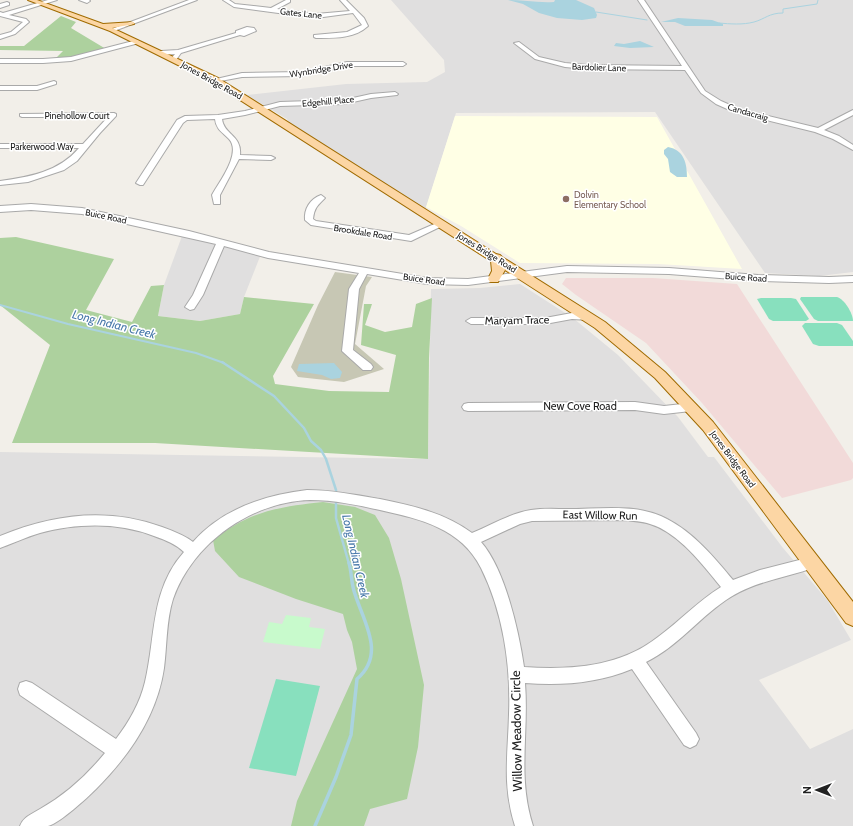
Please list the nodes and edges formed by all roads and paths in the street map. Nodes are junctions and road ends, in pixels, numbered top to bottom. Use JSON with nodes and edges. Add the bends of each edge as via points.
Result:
{"nodes":[{"id":1,"x":30,"y":0,"type":"edge"},
{"id":2,"x":54,"y":0,"type":"edge"},
{"id":3,"x":194,"y":0,"type":"edge"},
{"id":4,"x":226,"y":0,"type":"edge"},
{"id":5,"x":288,"y":0,"type":"edge"},
{"id":6,"x":343,"y":0,"type":"edge"},
{"id":7,"x":641,"y":0,"type":"edge"},
{"id":8,"x":7,"y":4,"type":"dead end"},
{"id":9,"x":41,"y":4,"type":"junction"},
{"id":10,"x":0,"y":6,"type":"edge"},
{"id":11,"x":272,"y":10,"type":"junction"},
{"id":12,"x":353,"y":12,"type":"junction"},
{"id":13,"x":2,"y":14,"type":"edge"},
{"id":14,"x":132,"y":23,"type":"junction"},
{"id":15,"x":101,"y":25,"type":"junction"},
{"id":16,"x":112,"y":30,"type":"junction"},
{"id":17,"x":240,"y":33,"type":"dead end"},
{"id":18,"x":316,"y":36,"type":"dead end"},
{"id":19,"x":0,"y":37,"type":"edge"},
{"id":20,"x":137,"y":42,"type":"junction"},
{"id":21,"x":517,"y":43,"type":"dead end"},
{"id":22,"x":179,"y":52,"type":"junction"},
{"id":23,"x":161,"y":53,"type":"junction"},
{"id":24,"x":174,"y":59,"type":"junction"},
{"id":25,"x":0,"y":61,"type":"edge"},
{"id":26,"x":403,"y":64,"type":"dead end"},
{"id":27,"x":687,"y":68,"type":"junction"},
{"id":28,"x":215,"y":80,"type":"junction"},
{"id":29,"x":54,"y":83,"type":"dead end"},
{"id":30,"x":0,"y":88,"type":"edge"},
{"id":31,"x":395,"y":94,"type":"dead end"},
{"id":32,"x":261,"y":108,"type":"junction"},
{"id":33,"x":853,"y":112,"type":"edge"},
{"id":34,"x":22,"y":115,"type":"dead end"},
{"id":35,"x":218,"y":117,"type":"junction"},
{"id":36,"x":818,"y":130,"type":"junction"},
{"id":37,"x":0,"y":146,"type":"edge"},
{"id":38,"x":84,"y":146,"type":"junction"},
{"id":39,"x":853,"y":148,"type":"edge"},
{"id":40,"x":236,"y":157,"type":"junction"},
{"id":41,"x":271,"y":158,"type":"dead end"},
{"id":42,"x":0,"y":183,"type":"edge"},
{"id":43,"x":140,"y":183,"type":"dead end"},
{"id":44,"x":321,"y":198,"type":"dead end"},
{"id":45,"x":217,"y":202,"type":"dead end"},
{"id":46,"x":0,"y":209,"type":"edge"},
{"id":47,"x":442,"y":224,"type":"junction"},
{"id":48,"x":221,"y":243,"type":"junction"},
{"id":49,"x":496,"y":257,"type":"junction"},
{"id":50,"x":365,"y":270,"type":"junction"},
{"id":51,"x":522,"y":274,"type":"junction"},
{"id":52,"x":853,"y":278,"type":"edge"},
{"id":53,"x":494,"y":279,"type":"junction"},
{"id":54,"x":566,"y":302,"type":"junction"},
{"id":55,"x":190,"y":308,"type":"dead end"},
{"id":56,"x":563,"y":317,"type":"junction"},
{"id":57,"x":589,"y":318,"type":"junction"},
{"id":58,"x":471,"y":321,"type":"dead end"},
{"id":59,"x":367,"y":367,"type":"dead end"},
{"id":60,"x":468,"y":407,"type":"dead end"},
{"id":61,"x":691,"y":407,"type":"junction"},
{"id":62,"x":470,"y":541,"type":"junction"},
{"id":63,"x":0,"y":542,"type":"edge"},
{"id":64,"x":192,"y":552,"type":"junction"},
{"id":65,"x":811,"y":563,"type":"junction"},
{"id":66,"x":731,"y":589,"type":"junction"},
{"id":67,"x":853,"y":617,"type":"edge"},
{"id":68,"x":635,"y":660,"type":"junction"},
{"id":69,"x":517,"y":675,"type":"junction"},
{"id":70,"x":26,"y":689,"type":"dead end"},
{"id":71,"x":690,"y":739,"type":"dead end"},
{"id":72,"x":118,"y":752,"type":"junction"},
{"id":73,"x":30,"y":826,"type":"edge"},
{"id":74,"x":524,"y":826,"type":"edge"}],
"edges":[{"from":1,"to":9,"type":"main road","name":"Jones Bridge Road"},
{"from":2,"to":9,"type":"street"},
{"from":3,"to":14,"type":"street"},
{"from":4,"to":11,"type":"street","name":"Gates Lane","via":[[234,5]]},
{"from":5,"to":11,"type":"street"},
{"from":6,"to":12,"type":"street"},
{"from":7,"to":27,"type":"street","name":"Candacraig"},
{"from":8,"to":10,"type":"street"},
{"from":9,"to":13,"type":"street"},
{"from":9,"to":15,"type":"main road","name":"Jones Bridge Road"},
{"from":11,"to":12,"type":"street","name":"Gates Lane","via":[[316,16]]},
{"from":12,"to":18,"type":"street","via":[[364,22],[362,31],[339,36]]},
{"from":13,"to":19,"type":"street","via":[[26,22],[13,33]]},
{"from":14,"to":15,"type":"main road"},
{"from":14,"to":16,"type":"street"},
{"from":15,"to":16,"type":"main road","name":"Jones Bridge Road"},
{"from":16,"to":20,"type":"main road","name":"Jones Bridge Road"},
{"from":17,"to":22,"type":"street"},
{"from":20,"to":23,"type":"main road","name":"Jones Bridge Road"},
{"from":20,"to":25,"type":"street","via":[[71,59]]},
{"from":21,"to":27,"type":"street","name":"Bardolier Lane","via":[[537,58],[565,65]]},
{"from":22,"to":23,"type":"street"},
{"from":22,"to":24,"type":"street"},
{"from":23,"to":24,"type":"main road","name":"Jones Bridge Road"},
{"from":24,"to":28,"type":"main road","name":"Jones Bridge Road"},
{"from":26,"to":28,"type":"street","name":"Wynbridge Drive","via":[[347,64],[302,74],[242,74]]},
{"from":27,"to":36,"type":"street","name":"Candacraig","via":[[703,92],[718,102],[741,111]]},
{"from":28,"to":32,"type":"main road","name":"Jones Bridge Road"},
{"from":29,"to":30,"type":"street","via":[[37,88]]},
{"from":31,"to":32,"type":"street","name":"Edgehill Place","via":[[344,102],[280,104]]},
{"from":32,"to":35,"type":"street","name":"Edgehill Place"},
{"from":32,"to":47,"type":"main road","name":"Jones Bridge Road"},
{"from":33,"to":36,"type":"street"},
{"from":34,"to":38,"type":"street","name":"Pinehollow Court","via":[[114,115]]},
{"from":35,"to":40,"type":"street","via":[[220,128],[236,144]]},
{"from":35,"to":43,"type":"street","name":"Edgehill Place","via":[[185,118],[180,122]]},
{"from":36,"to":39,"type":"street","name":"Candacraig"},
{"from":37,"to":38,"type":"street","name":"Parkerwood Way"},
{"from":38,"to":42,"type":"street","name":"Pinehollow Court","via":[[70,163],[50,173],[28,180]]},
{"from":40,"to":41,"type":"street"},
{"from":40,"to":45,"type":"street","via":[[216,195]]},
{"from":44,"to":47,"type":"street","name":"Brookdale Road","via":[[315,200],[309,214],[309,220],[314,223],[411,238]]},
{"from":46,"to":48,"type":"street","name":"Buice Road","via":[[31,207],[82,211]]},
{"from":47,"to":49,"type":"main road","name":"Jones Bridge Road"},
{"from":48,"to":50,"type":"street","name":"Buice Road","via":[[268,255]]},
{"from":48,"to":55,"type":"street"},
{"from":49,"to":51,"type":"main road","name":"Jones Bridge Road"},
{"from":49,"to":53,"type":"main road","via":[[499,271]]},
{"from":50,"to":53,"type":"street","name":"Buice Road","via":[[447,283]]},
{"from":50,"to":59,"type":"street","via":[[354,289],[347,351]]},
{"from":51,"to":52,"type":"street","name":"Buice Road","via":[[567,269],[601,269],[758,278]]},
{"from":51,"to":53,"type":"street","name":"Buice Road"},
{"from":51,"to":54,"type":"main road","name":"Jones Bridge Road"},
{"from":54,"to":56,"type":"street","name":"Maryam Trace"},
{"from":54,"to":57,"type":"main road","name":"Jones Bridge Road"},
{"from":56,"to":57,"type":"street","name":"Maryam Trace"},
{"from":56,"to":58,"type":"street","name":"Maryam Trace","via":[[545,321]]},
{"from":57,"to":61,"type":"main road","name":"Jones Bridge Road","via":[[633,351]]},
{"from":60,"to":61,"type":"street","name":"New Cove Road","via":[[635,406],[664,410]]},
{"from":61,"to":65,"type":"main road","name":"Jones Bridge Road"},
{"from":62,"to":64,"type":"street","name":"Willow Meadow Circle","via":[[446,523],[419,512],[336,497],[309,495],[278,500],[245,511],[217,529]]},
{"from":62,"to":66,"type":"street","name":"East Willow Run","via":[[517,519],[532,515],[638,515],[661,522],[681,534],[707,559]]},
{"from":62,"to":69,"type":"street","name":"Willow Meadow Circle","via":[[486,562],[500,596],[511,634]]},
{"from":63,"to":64,"type":"street","via":[[35,529],[95,519],[125,521],[151,527],[177,539]]},
{"from":64,"to":72,"type":"street","name":"Willow Meadow Circle","via":[[177,573],[166,599],[161,618],[156,668],[149,695],[136,724]]},
{"from":65,"to":66,"type":"street","via":[[762,576]]},
{"from":65,"to":67,"type":"main road","name":"Jones Bridge Road"},
{"from":66,"to":68,"type":"street","via":[[704,606],[662,644]]},
{"from":68,"to":69,"type":"street","via":[[610,670],[579,676],[550,678]]},
{"from":68,"to":71,"type":"street"},
{"from":69,"to":74,"type":"street","name":"Willow Meadow Circle","via":[[515,773],[518,804]]},
{"from":70,"to":72,"type":"street"},
{"from":72,"to":73,"type":"street","name":"Willow Meadow Circle","via":[[82,790],[60,808]]}]}
